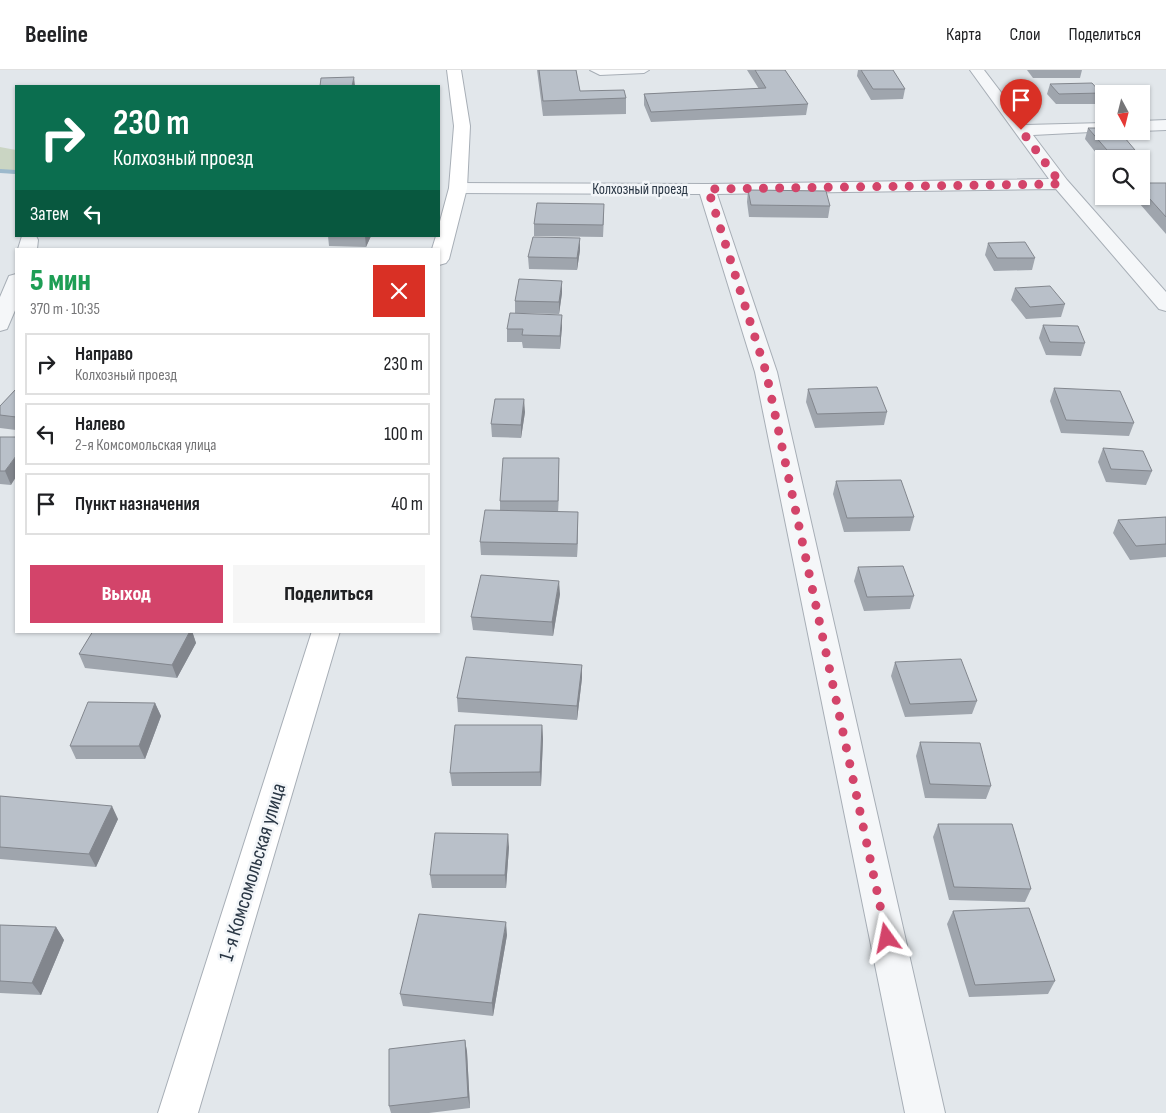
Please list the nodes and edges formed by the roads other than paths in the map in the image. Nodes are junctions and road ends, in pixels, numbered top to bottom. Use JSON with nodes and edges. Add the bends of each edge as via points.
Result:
{"nodes":[{"id":1,"x":454,"y":70,"type":"edge"},
{"id":2,"x":595,"y":70,"type":"edge"},
{"id":3,"x":644,"y":70,"type":"edge"},
{"id":4,"x":977,"y":70,"type":"edge"},
{"id":5,"x":1150,"y":126,"type":"edge"},
{"id":6,"x":1166,"y":126,"type":"edge"},
{"id":7,"x":1095,"y":128,"type":"edge"},
{"id":8,"x":1021,"y":130,"type":"junction"},
{"id":9,"x":1061,"y":184,"type":"junction"},
{"id":10,"x":458,"y":188,"type":"junction"},
{"id":11,"x":708,"y":189,"type":"junction"},
{"id":12,"x":440,"y":255,"type":"edge"},
{"id":13,"x":15,"y":283,"type":"edge"},
{"id":14,"x":1166,"y":305,"type":"edge"},
{"id":15,"x":0,"y":325,"type":"edge"},
{"id":16,"x":325,"y":633,"type":"edge"},
{"id":17,"x":178,"y":1113,"type":"edge"},
{"id":18,"x":925,"y":1113,"type":"edge"}],
"edges":[{"from":1,"to":10,"type":"main road","via":[[462,126]]},
{"from":2,"to":3,"type":"lane"},
{"from":4,"to":8,"type":"street"},
{"from":5,"to":6,"type":"street"},
{"from":7,"to":8,"type":"street"},
{"from":8,"to":9,"type":"street"},
{"from":9,"to":11,"type":"street","name":"Колхозный проезд"},
{"from":9,"to":14,"type":"street"},
{"from":10,"to":11,"type":"street","name":"Колхозный проезд"},
{"from":10,"to":12,"type":"main road"},
{"from":11,"to":18,"type":"street","via":[[766,372]]},
{"from":13,"to":15,"type":"street"},
{"from":16,"to":17,"type":"main road","name":"1-я Комсомольская улица"}]}
